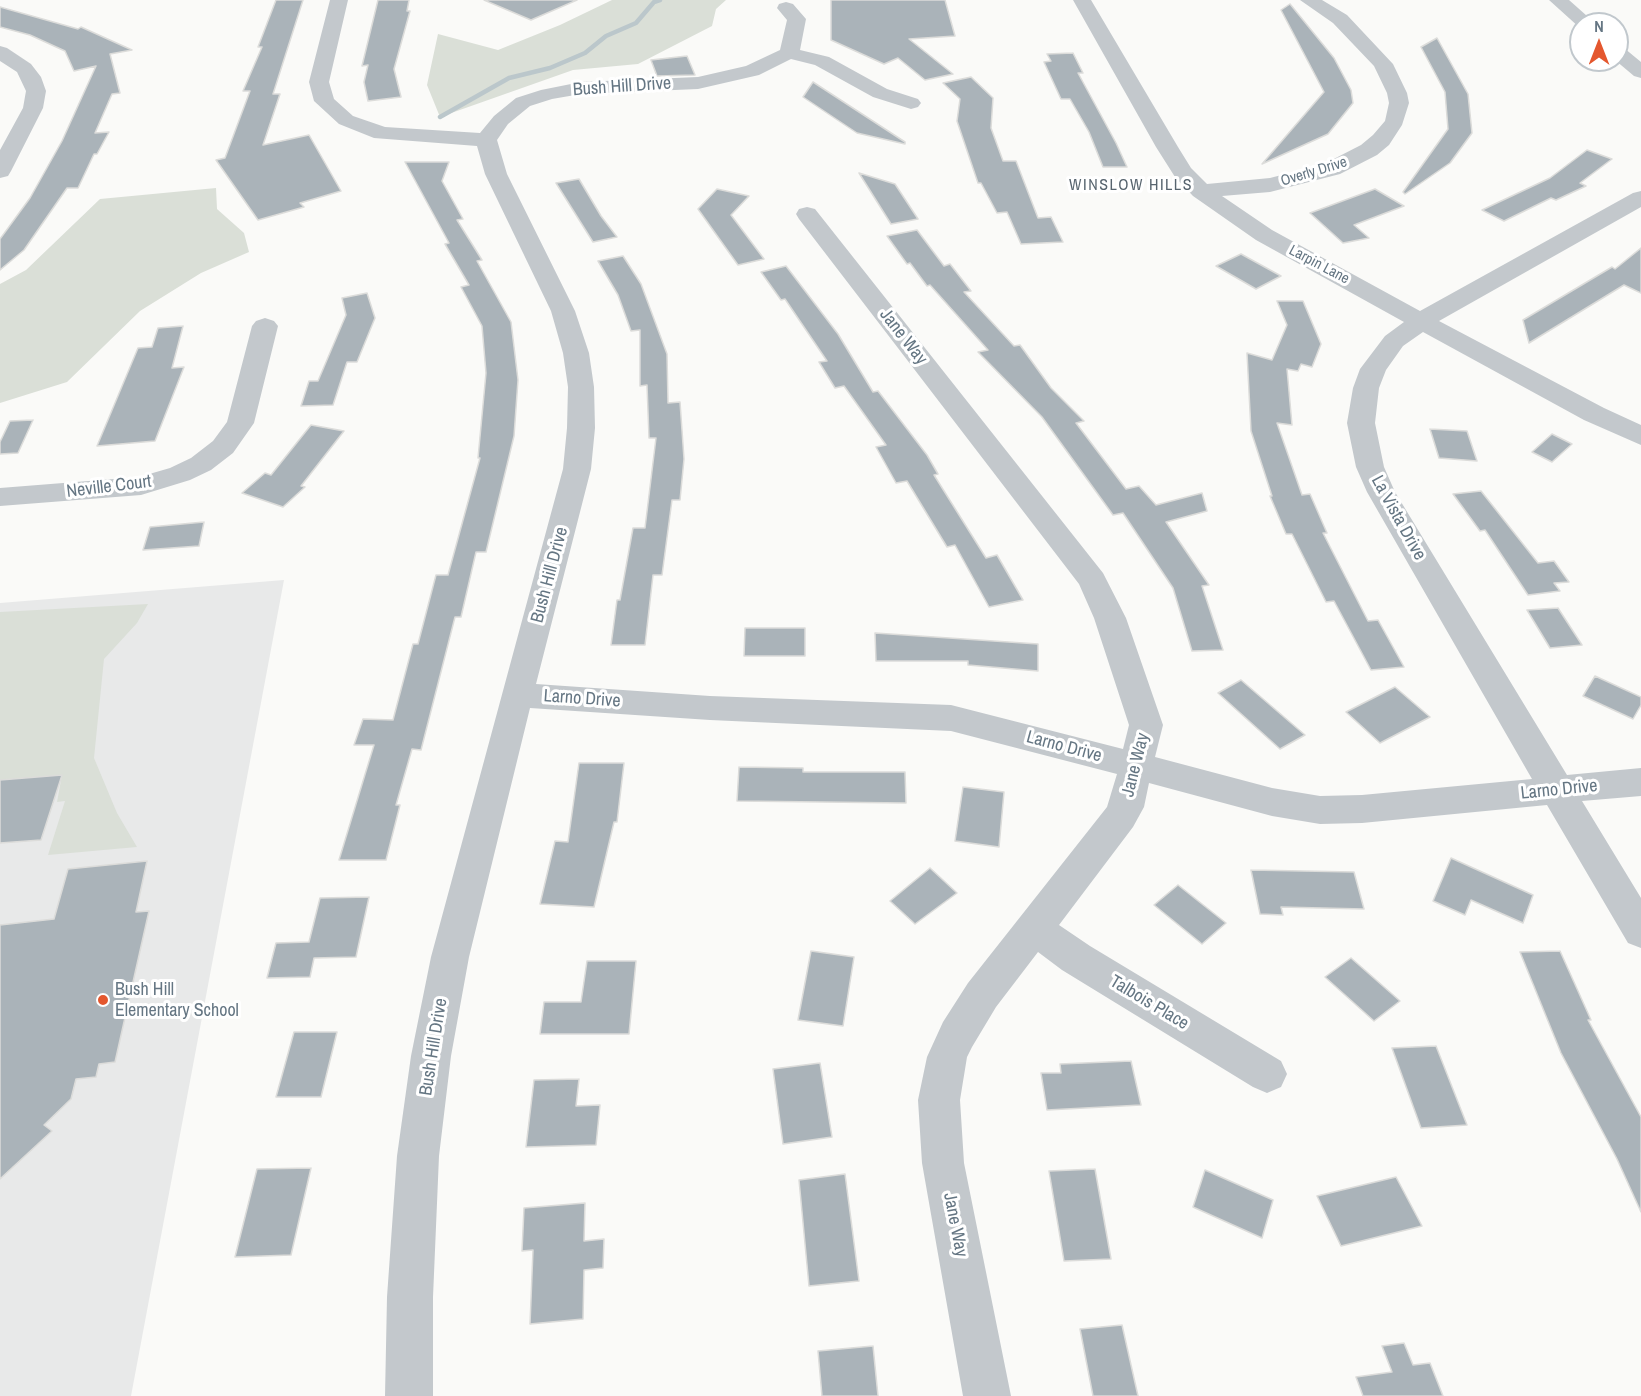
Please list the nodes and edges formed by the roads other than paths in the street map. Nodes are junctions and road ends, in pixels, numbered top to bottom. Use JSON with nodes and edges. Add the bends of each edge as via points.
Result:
{"nodes":[{"id":1,"x":339,"y":0,"type":"edge"},
{"id":2,"x":1082,"y":0,"type":"edge"},
{"id":3,"x":1309,"y":0,"type":"edge"},
{"id":4,"x":1558,"y":0,"type":"edge"},
{"id":5,"x":786,"y":8,"type":"dead end"},
{"id":6,"x":1572,"y":12,"type":"edge"},
{"id":7,"x":0,"y":52,"type":"edge"},
{"id":8,"x":789,"y":53,"type":"junction"},
{"id":9,"x":1629,"y":62,"type":"edge"},
{"id":10,"x":1641,"y":72,"type":"edge"},
{"id":11,"x":910,"y":103,"type":"dead end"},
{"id":12,"x":486,"y":140,"type":"junction"},
{"id":13,"x":0,"y":171,"type":"edge"},
{"id":14,"x":1201,"y":191,"type":"junction"},
{"id":15,"x":1641,"y":198,"type":"edge"},
{"id":16,"x":807,"y":214,"type":"dead end"},
{"id":17,"x":1422,"y":321,"type":"junction"},
{"id":18,"x":265,"y":326,"type":"dead end"},
{"id":19,"x":1641,"y":436,"type":"edge"},
{"id":20,"x":0,"y":497,"type":"edge"},
{"id":21,"x":518,"y":695,"type":"junction"},
{"id":22,"x":1136,"y":766,"type":"junction"},
{"id":23,"x":1641,"y":782,"type":"edge"},
{"id":24,"x":1557,"y":790,"type":"junction"},
{"id":25,"x":1034,"y":928,"type":"junction"},
{"id":26,"x":1641,"y":932,"type":"edge"},
{"id":27,"x":1266,"y":1074,"type":"dead end"},
{"id":28,"x":409,"y":1396,"type":"edge"},
{"id":29,"x":987,"y":1396,"type":"edge"}],
"edges":[{"from":1,"to":12,"type":"street","via":[[319,82],[324,101],[346,120],[382,133]]},
{"from":2,"to":14,"type":"street","name":"Larpin Lane","via":[[1167,147]]},
{"from":3,"to":14,"type":"street","name":"Overly Drive","via":[[1340,19],[1383,64],[1397,93],[1395,121],[1370,150],[1332,170],[1270,185]]},
{"from":4,"to":6,"type":"street"},
{"from":5,"to":8,"type":"street","via":[[797,19]]},
{"from":7,"to":13,"type":"street","via":[[24,68],[36,91],[33,108]]},
{"from":8,"to":11,"type":"street","via":[[822,61],[880,93]]},
{"from":8,"to":12,"type":"street","name":"Bush Hill Drive","via":[[752,71],[698,83],[581,88],[548,94],[523,102],[501,120]]},
{"from":9,"to":10,"type":"street"},
{"from":12,"to":21,"type":"street","name":"Bush Hill Drive","via":[[496,174],[563,311],[581,387],[577,469]]},
{"from":14,"to":17,"type":"street","name":"Larpin Lane","via":[[1264,236]]},
{"from":15,"to":17,"type":"street","name":"La Vista Drive"},
{"from":16,"to":22,"type":"street","name":"Jane Way","via":[[1092,580],[1110,618],[1146,725]]},
{"from":17,"to":19,"type":"street","name":"Larpin Lane"},
{"from":17,"to":24,"type":"street","name":"La Vista Drive","via":[[1383,353],[1366,388],[1361,423],[1370,467],[1381,492]]},
{"from":18,"to":20,"type":"street","name":"Neville Court","via":[[240,423],[223,447],[201,464],[141,486]]},
{"from":21,"to":22,"type":"street","name":"Larno Drive","via":[[951,718]]},
{"from":21,"to":28,"type":"street","name":"Bush Hill Drive","via":[[450,957],[431,1056],[418,1156]]},
{"from":22,"to":24,"type":"street","name":"Larno Drive","via":[[1272,802],[1320,810]]},
{"from":22,"to":25,"type":"street","name":"Jane Way","via":[[1120,817]]},
{"from":23,"to":24,"type":"street","name":"Larno Drive"},
{"from":24,"to":26,"type":"street","name":"La Vista Drive"},
{"from":25,"to":27,"type":"street","name":"Talbois Place","via":[[1076,958]]},
{"from":25,"to":29,"type":"street","name":"Jane Way","via":[[982,995],[957,1035],[947,1057],[939,1100],[943,1163]]}]}
